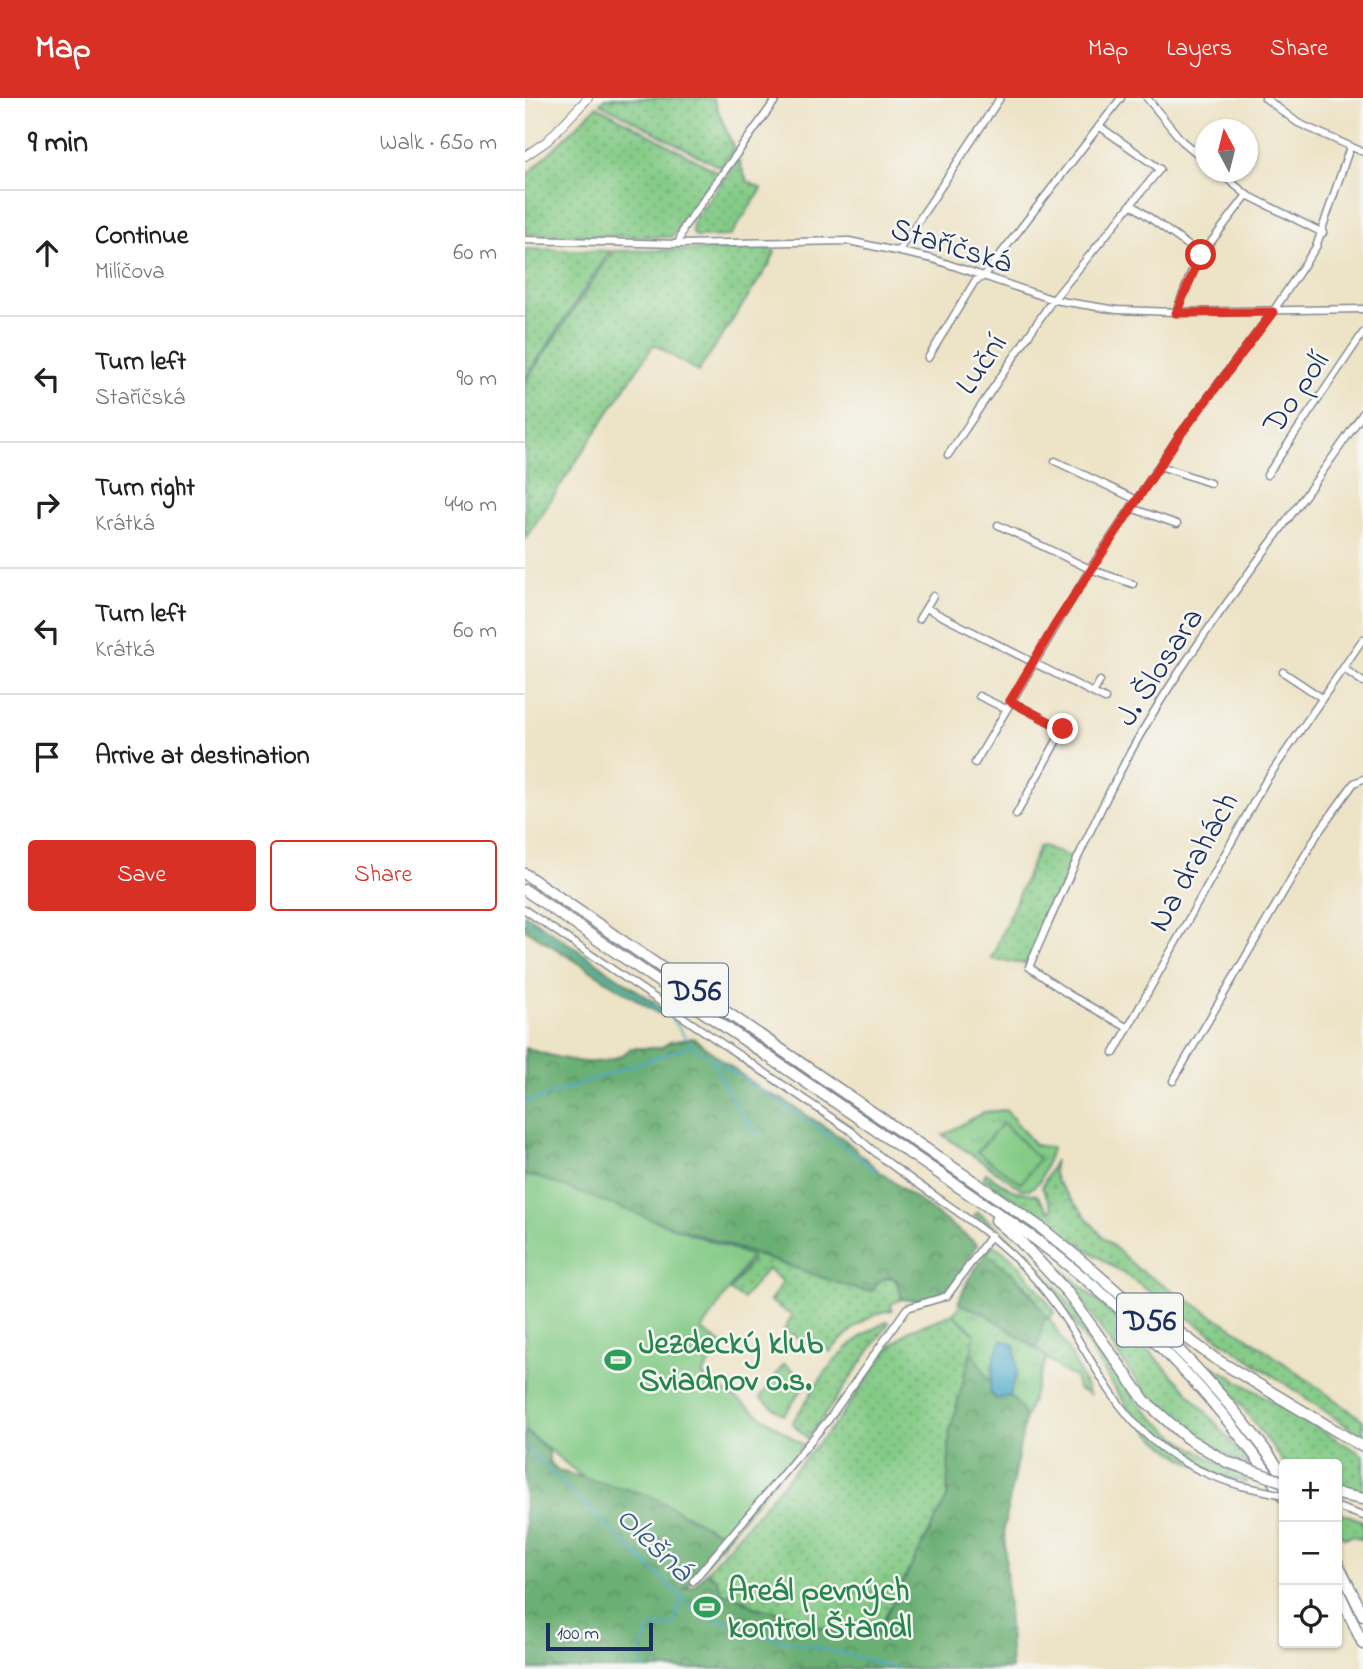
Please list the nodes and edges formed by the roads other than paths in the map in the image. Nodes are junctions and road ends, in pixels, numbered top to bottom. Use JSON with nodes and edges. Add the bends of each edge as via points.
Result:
{"nodes":[{"id":1,"x":589,"y":98,"type":"edge"},
{"id":2,"x":777,"y":98,"type":"edge"},
{"id":3,"x":1000,"y":98,"type":"edge"},
{"id":4,"x":1121,"y":98,"type":"edge"},
{"id":5,"x":1147,"y":98,"type":"edge"},
{"id":6,"x":1265,"y":98,"type":"edge"},
{"id":7,"x":1099,"y":126,"type":"junction"},
{"id":8,"x":1350,"y":147,"type":"junction"},
{"id":9,"x":1195,"y":151,"type":"edge"},
{"id":10,"x":1363,"y":152,"type":"edge"},
{"id":11,"x":525,"y":156,"type":"edge"},
{"id":12,"x":1231,"y":182,"type":"edge"},
{"id":13,"x":1247,"y":195,"type":"junction"},
{"id":14,"x":1131,"y":204,"type":"junction"},
{"id":15,"x":1323,"y":233,"type":"junction"},
{"id":16,"x":525,"y":240,"type":"edge"},
{"id":17,"x":678,"y":244,"type":"junction"},
{"id":18,"x":899,"y":250,"type":"junction"},
{"id":19,"x":1201,"y":255,"type":"junction"},
{"id":20,"x":983,"y":277,"type":"junction"},
{"id":21,"x":1054,"y":300,"type":"junction"},
{"id":22,"x":1363,"y":309,"type":"edge"},
{"id":23,"x":1273,"y":312,"type":"junction"},
{"id":24,"x":1176,"y":313,"type":"junction"},
{"id":25,"x":1363,"y":333,"type":"edge"},
{"id":26,"x":928,"y":358,"type":"dead end"},
{"id":27,"x":1363,"y":413,"type":"edge"},
{"id":28,"x":948,"y":455,"type":"dead end"},
{"id":29,"x":1055,"y":461,"type":"dead end"},
{"id":30,"x":1160,"y":466,"type":"junction"},
{"id":31,"x":1267,"y":475,"type":"dead end"},
{"id":32,"x":1210,"y":483,"type":"dead end"},
{"id":33,"x":1137,"y":500,"type":"junction"},
{"id":34,"x":1131,"y":508,"type":"junction"},
{"id":35,"x":1177,"y":524,"type":"dead end"},
{"id":36,"x":998,"y":525,"type":"dead end"},
{"id":37,"x":1090,"y":569,"type":"junction"},
{"id":38,"x":1133,"y":584,"type":"dead end"},
{"id":39,"x":933,"y":596,"type":"dead end"},
{"id":40,"x":926,"y":608,"type":"junction"},
{"id":41,"x":919,"y":619,"type":"dead end"},
{"id":42,"x":1363,"y":639,"type":"edge"},
{"id":43,"x":1033,"y":662,"type":"junction"},
{"id":44,"x":1343,"y":668,"type":"junction"},
{"id":45,"x":1283,"y":672,"type":"dead end"},
{"id":46,"x":1100,"y":681,"type":"dead end"},
{"id":47,"x":1363,"y":682,"type":"edge"},
{"id":48,"x":1093,"y":693,"type":"junction"},
{"id":49,"x":979,"y":696,"type":"dead end"},
{"id":50,"x":1322,"y":698,"type":"junction"},
{"id":51,"x":1105,"y":699,"type":"dead end"},
{"id":52,"x":1010,"y":701,"type":"junction"},
{"id":53,"x":1006,"y":709,"type":"junction"},
{"id":54,"x":975,"y":762,"type":"dead end"},
{"id":55,"x":1363,"y":779,"type":"edge"},
{"id":56,"x":1016,"y":815,"type":"dead end"},
{"id":57,"x":525,"y":874,"type":"edge"},
{"id":58,"x":525,"y":890,"type":"edge"},
{"id":59,"x":525,"y":911,"type":"edge"},
{"id":60,"x":1128,"y":1028,"type":"junction"},
{"id":61,"x":1114,"y":1053,"type":"dead end"},
{"id":62,"x":1173,"y":1081,"type":"dead end"},
{"id":63,"x":940,"y":1174,"type":"junction"},
{"id":64,"x":991,"y":1235,"type":"junction"},
{"id":65,"x":1099,"y":1274,"type":"junction"},
{"id":66,"x":1363,"y":1447,"type":"edge"},
{"id":67,"x":1279,"y":1469,"type":"edge"},
{"id":68,"x":1279,"y":1480,"type":"edge"},
{"id":69,"x":1279,"y":1490,"type":"edge"},
{"id":70,"x":1342,"y":1495,"type":"edge"},
{"id":71,"x":1279,"y":1496,"type":"edge"},
{"id":72,"x":1363,"y":1499,"type":"edge"},
{"id":73,"x":1342,"y":1508,"type":"edge"},
{"id":74,"x":1363,"y":1516,"type":"edge"},
{"id":75,"x":1342,"y":1572,"type":"edge"},
{"id":76,"x":693,"y":1581,"type":"dead end"},
{"id":77,"x":1342,"y":1599,"type":"edge"},
{"id":78,"x":1363,"y":1615,"type":"edge"},
{"id":79,"x":1363,"y":1644,"type":"edge"}],
"edges":[{"from":1,"to":11,"type":"street","via":[[547,141]]},
{"from":2,"to":17,"type":"street","via":[[684,227]]},
{"from":3,"to":18,"type":"street"},
{"from":4,"to":7,"type":"street"},
{"from":5,"to":9,"type":"street"},
{"from":6,"to":8,"type":"street","via":[[1298,123]]},
{"from":7,"to":14,"type":"street","name":"Luční","via":[[1160,169]]},
{"from":7,"to":20,"type":"street"},
{"from":8,"to":10,"type":"street"},
{"from":8,"to":15,"type":"street"},
{"from":12,"to":13,"type":"street"},
{"from":13,"to":15,"type":"street"},
{"from":13,"to":19,"type":"street"},
{"from":14,"to":19,"type":"street"},
{"from":14,"to":21,"type":"street","name":"Luční"},
{"from":15,"to":23,"type":"street"},
{"from":16,"to":17,"type":"street","name":"Staříčská"},
{"from":17,"to":18,"type":"street","name":"Staříčská","via":[[834,240]]},
{"from":18,"to":20,"type":"street","name":"Staříčská"},
{"from":19,"to":24,"type":"street"},
{"from":20,"to":21,"type":"street","name":"Staříčská"},
{"from":20,"to":26,"type":"street","via":[[975,281]]},
{"from":21,"to":24,"type":"street","name":"Staříčská"},
{"from":21,"to":28,"type":"street","name":"Luční"},
{"from":22,"to":23,"type":"street","name":"Staříčská"},
{"from":23,"to":24,"type":"street","name":"Staříčská"},
{"from":23,"to":30,"type":"street"},
{"from":25,"to":31,"type":"street","name":"Do polí"},
{"from":27,"to":60,"type":"street","name":"J. Šlosara","via":[[1207,632],[1132,750],[1029,967]]},
{"from":29,"to":33,"type":"street"},
{"from":30,"to":32,"type":"street"},
{"from":30,"to":33,"type":"street"},
{"from":33,"to":34,"type":"street"},
{"from":34,"to":35,"type":"street"},
{"from":34,"to":37,"type":"street"},
{"from":36,"to":37,"type":"street"},
{"from":37,"to":38,"type":"street"},
{"from":37,"to":43,"type":"street"},
{"from":39,"to":40,"type":"street"},
{"from":40,"to":41,"type":"street"},
{"from":40,"to":43,"type":"street"},
{"from":42,"to":44,"type":"street","name":"Na drahách"},
{"from":43,"to":48,"type":"street"},
{"from":43,"to":52,"type":"street"},
{"from":44,"to":47,"type":"street"},
{"from":44,"to":50,"type":"street","name":"Na drahách"},
{"from":45,"to":50,"type":"street"},
{"from":46,"to":48,"type":"street"},
{"from":48,"to":51,"type":"street"},
{"from":49,"to":53,"type":"street"},
{"from":50,"to":60,"type":"street","name":"Na drahách","via":[[1265,782]]},
{"from":52,"to":53,"type":"street"},
{"from":52,"to":56,"type":"street","via":[[1063,729]]},
{"from":53,"to":54,"type":"street"},
{"from":55,"to":62,"type":"street","via":[[1355,783],[1318,833]]},
{"from":57,"to":65,"type":"highway","number":"D56","via":[[1040,1227]]},
{"from":58,"to":63,"type":"highway","number":"D56"},
{"from":59,"to":64,"type":"street","via":[[851,1131],[874,1153]]},
{"from":60,"to":61,"type":"street","name":"Na drahách"},
{"from":63,"to":68,"type":"highway","bridge":true,"via":[[1045,1266],[1131,1385],[1161,1417],[1227,1462]]},
{"from":63,"to":69,"type":"highway","number":"D56","via":[[1054,1254],[1140,1325],[1228,1421]]},
{"from":64,"to":71,"type":"street","bridge":true,"via":[[1045,1292],[1136,1428],[1187,1465]]},
{"from":64,"to":76,"type":"street","via":[[947,1296],[907,1308],[829,1419]]},
{"from":65,"to":66,"type":"highway","via":[[1214,1358]]},
{"from":65,"to":67,"type":"highway","number":"D56","via":[[1189,1359]]},
{"from":70,"to":72,"type":"highway"},
{"from":73,"to":74,"type":"street"},
{"from":75,"to":78,"type":"highway"},
{"from":77,"to":79,"type":"highway"}]}
